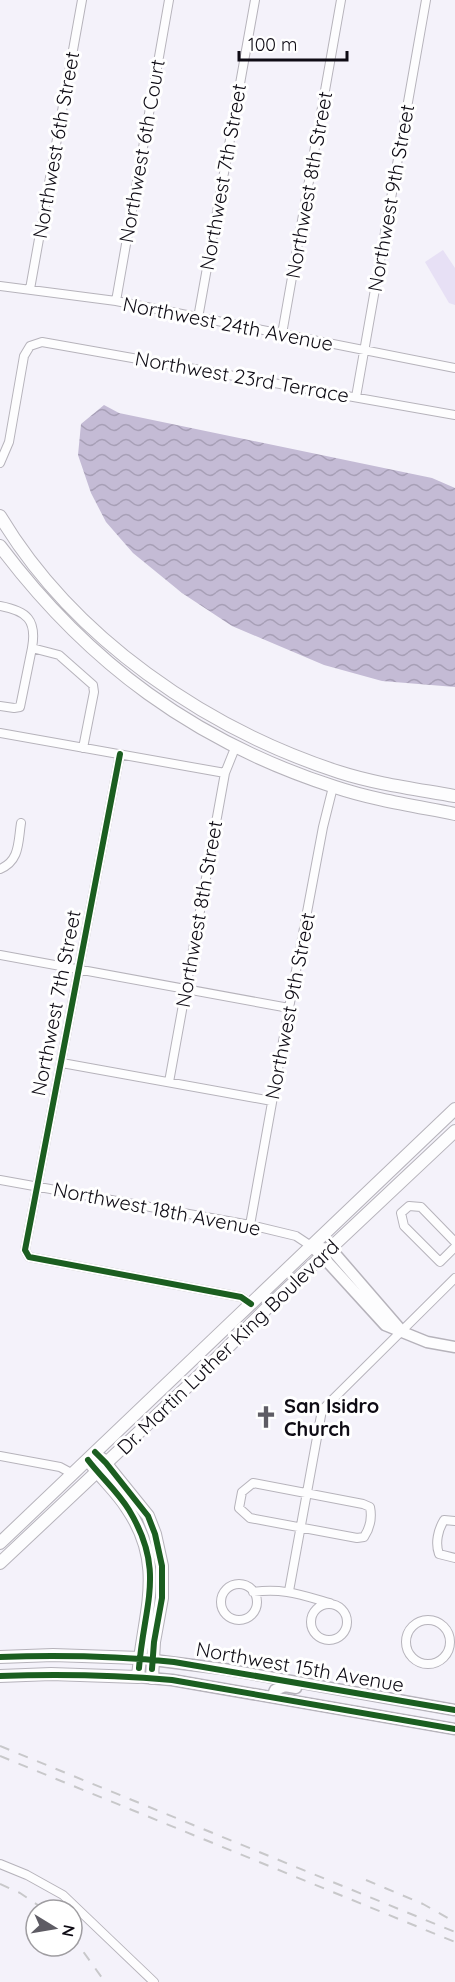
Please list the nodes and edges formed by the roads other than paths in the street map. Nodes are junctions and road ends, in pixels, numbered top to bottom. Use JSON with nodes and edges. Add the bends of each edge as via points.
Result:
{"nodes":[{"id":1,"x":82,"y":0,"type":"edge"},
{"id":2,"x":169,"y":0,"type":"edge"},
{"id":3,"x":255,"y":0,"type":"edge"},
{"id":4,"x":341,"y":0,"type":"edge"},
{"id":5,"x":426,"y":0,"type":"edge"},
{"id":6,"x":0,"y":286,"type":"edge"},
{"id":7,"x":30,"y":289,"type":"junction"},
{"id":8,"x":116,"y":301,"type":"junction"},
{"id":9,"x":198,"y":318,"type":"junction"},
{"id":10,"x":282,"y":334,"type":"junction"},
{"id":11,"x":364,"y":351,"type":"junction"},
{"id":12,"x":455,"y":368,"type":"edge"},
{"id":13,"x":356,"y":397,"type":"junction"},
{"id":14,"x":455,"y":415,"type":"edge"},
{"id":15,"x":0,"y":463,"type":"edge"},
{"id":16,"x":0,"y":516,"type":"edge"},
{"id":17,"x":0,"y":546,"type":"edge"},
{"id":18,"x":0,"y":606,"type":"edge"},
{"id":19,"x":58,"y":616,"type":"junction"},
{"id":20,"x":83,"y":618,"type":"junction"},
{"id":21,"x":74,"y":633,"type":"junction"},
{"id":22,"x":100,"y":635,"type":"junction"},
{"id":23,"x":32,"y":648,"type":"junction"},
{"id":24,"x":0,"y":706,"type":"edge"},
{"id":25,"x":0,"y":733,"type":"edge"},
{"id":26,"x":245,"y":734,"type":"junction"},
{"id":27,"x":219,"y":739,"type":"junction"},
{"id":28,"x":264,"y":742,"type":"junction"},
{"id":29,"x":84,"y":748,"type":"junction"},
{"id":30,"x":235,"y":748,"type":"junction"},
{"id":31,"x":120,"y":754,"type":"junction"},
{"id":32,"x":225,"y":773,"type":"junction"},
{"id":33,"x":333,"y":787,"type":"junction"},
{"id":34,"x":455,"y":796,"type":"edge"},
{"id":35,"x":455,"y":814,"type":"edge"},
{"id":36,"x":21,"y":823,"type":"dead end"},
{"id":37,"x":0,"y":869,"type":"edge"},
{"id":38,"x":0,"y":955,"type":"edge"},
{"id":39,"x":80,"y":969,"type":"junction"},
{"id":40,"x":185,"y":988,"type":"junction"},
{"id":41,"x":289,"y":1008,"type":"junction"},
{"id":42,"x":62,"y":1063,"type":"junction"},
{"id":43,"x":169,"y":1082,"type":"junction"},
{"id":44,"x":272,"y":1101,"type":"junction"},
{"id":45,"x":455,"y":1108,"type":"edge"},
{"id":46,"x":455,"y":1131,"type":"edge"},
{"id":47,"x":0,"y":1180,"type":"edge"},
{"id":48,"x":38,"y":1187,"type":"junction"},
{"id":49,"x":250,"y":1225,"type":"junction"},
{"id":50,"x":455,"y":1242,"type":"edge"},
{"id":51,"x":311,"y":1246,"type":"junction"},
{"id":52,"x":455,"y":1248,"type":"edge"},
{"id":53,"x":327,"y":1253,"type":"junction"},
{"id":54,"x":455,"y":1278,"type":"edge"},
{"id":55,"x":251,"y":1304,"type":"junction"},
{"id":56,"x":401,"y":1331,"type":"junction"},
{"id":57,"x":455,"y":1347,"type":"edge"},
{"id":58,"x":0,"y":1456,"type":"edge"},
{"id":59,"x":92,"y":1456,"type":"junction"},
{"id":60,"x":101,"y":1467,"type":"junction"},
{"id":61,"x":73,"y":1474,"type":"junction"},
{"id":62,"x":75,"y":1492,"type":"junction"},
{"id":63,"x":307,"y":1492,"type":"junction"},
{"id":64,"x":455,"y":1521,"type":"edge"},
{"id":65,"x":301,"y":1528,"type":"junction"},
{"id":66,"x":0,"y":1543,"type":"edge"},
{"id":67,"x":455,"y":1558,"type":"edge"},
{"id":68,"x":0,"y":1563,"type":"edge"},
{"id":69,"x":289,"y":1591,"type":"junction"},
{"id":70,"x":253,"y":1592,"type":"junction"},
{"id":71,"x":336,"y":1605,"type":"junction"},
{"id":72,"x":450,"y":1628,"type":"edge"},
{"id":73,"x":0,"y":1657,"type":"edge"},
{"id":74,"x":140,"y":1658,"type":"junction"},
{"id":75,"x":153,"y":1660,"type":"junction"},
{"id":76,"x":0,"y":1676,"type":"edge"},
{"id":77,"x":138,"y":1677,"type":"junction"},
{"id":78,"x":152,"y":1678,"type":"junction"},
{"id":79,"x":344,"y":1691,"type":"junction"},
{"id":80,"x":272,"y":1697,"type":"junction"},
{"id":81,"x":455,"y":1710,"type":"edge"},
{"id":82,"x":455,"y":1729,"type":"edge"},
{"id":83,"x":0,"y":1864,"type":"edge"},
{"id":84,"x":154,"y":1982,"type":"edge"}],
"edges":[{"from":1,"to":7,"type":"street","name":"Northwest 6th Street"},
{"from":2,"to":8,"type":"street","name":"Northwest 6th Court"},
{"from":3,"to":9,"type":"street","name":"Northwest 7th Street"},
{"from":4,"to":10,"type":"street","name":"Northwest 8th Street"},
{"from":5,"to":11,"type":"street","name":"Northwest 9th Street"},
{"from":6,"to":7,"type":"street","name":"Northwest 24th Avenue"},
{"from":7,"to":8,"type":"street","name":"Northwest 24th Avenue"},
{"from":8,"to":9,"type":"street","name":"Northwest 24th Avenue"},
{"from":9,"to":10,"type":"street","name":"Northwest 24th Avenue"},
{"from":10,"to":11,"type":"street","name":"Northwest 24th Avenue"},
{"from":11,"to":12,"type":"street","name":"Northwest 24th Avenue"},
{"from":11,"to":13,"type":"street","name":"Northwest 9th Street"},
{"from":13,"to":14,"type":"street","name":"Northwest 23rd Terrace"},
{"from":13,"to":15,"type":"street","name":"Northwest 23rd Terrace","via":[[42,342],[30,346],[24,356],[9,442]]},
{"from":16,"to":20,"type":"main road","via":[[35,566]]},
{"from":17,"to":19,"type":"main road"},
{"from":18,"to":23,"type":"street","via":[[17,609],[29,619],[34,632]]},
{"from":19,"to":20,"type":"main road"},
{"from":19,"to":21,"type":"main road"},
{"from":20,"to":22,"type":"main road"},
{"from":21,"to":22,"type":"main road"},
{"from":21,"to":27,"type":"main road","via":[[132,683]]},
{"from":22,"to":26,"type":"main road","via":[[178,696]]},
{"from":23,"to":24,"type":"street","via":[[20,707]]},
{"from":23,"to":29,"type":"street","via":[[59,655],[93,685]]},
{"from":25,"to":29,"type":"street"},
{"from":26,"to":27,"type":"main road"},
{"from":26,"to":28,"type":"main road"},
{"from":27,"to":30,"type":"main road"},
{"from":28,"to":30,"type":"main road","via":[[246,742]]},
{"from":28,"to":34,"type":"main road","via":[[341,772]]},
{"from":29,"to":31,"type":"street"},
{"from":30,"to":32,"type":"street","name":"Northwest 8th Street"},
{"from":30,"to":33,"type":"main road"},
{"from":31,"to":32,"type":"street"},
{"from":31,"to":39,"type":"street","name":"Northwest 7th Street"},
{"from":32,"to":40,"type":"street","name":"Northwest 8th Street"},
{"from":33,"to":35,"type":"main road"},
{"from":33,"to":41,"type":"street","name":"Northwest 9th Street"},
{"from":36,"to":37,"type":"street","via":[[15,857]]},
{"from":38,"to":39,"type":"street"},
{"from":39,"to":40,"type":"street"},
{"from":39,"to":42,"type":"street","name":"Northwest 7th Street"},
{"from":40,"to":41,"type":"street"},
{"from":40,"to":43,"type":"street","name":"Northwest 8th Street"},
{"from":41,"to":44,"type":"street","name":"Northwest 9th Street"},
{"from":42,"to":43,"type":"street"},
{"from":42,"to":48,"type":"street","name":"Northwest 7th Street"},
{"from":43,"to":44,"type":"street"},
{"from":44,"to":49,"type":"street","name":"Northwest 9th Street"},
{"from":45,"to":51,"type":"main road","name":"Dr. Martin Luther King Boulevard"},
{"from":46,"to":53,"type":"main road","name":"Dr. Martin Luther King Boulevard"},
{"from":47,"to":48,"type":"street","name":"Northwest 18th Avenue"},
{"from":48,"to":49,"type":"street","name":"Northwest 18th Avenue"},
{"from":48,"to":55,"type":"street","name":"Northwest 7th Street","via":[[25,1250],[29,1257],[240,1297]]},
{"from":49,"to":51,"type":"street","name":"Northwest 18th Avenue","via":[[296,1236]]},
{"from":50,"to":52,"type":"street","via":[[421,1207],[409,1206],[401,1213],[404,1226],[440,1262]]},
{"from":51,"to":53,"type":"street"},
{"from":51,"to":55,"type":"main road","name":"Dr. Martin Luther King Boulevard"},
{"from":53,"to":56,"type":"street"},
{"from":53,"to":60,"type":"main road","name":"Dr. Martin Luther King Boulevard"},
{"from":54,"to":56,"type":"street"},
{"from":55,"to":59,"type":"main road","name":"Dr. Martin Luther King Boulevard"},
{"from":56,"to":57,"type":"street","via":[[427,1342]]},
{"from":56,"to":63,"type":"street","via":[[322,1410]]},
{"from":58,"to":61,"type":"street","via":[[60,1467]]},
{"from":59,"to":60,"type":"main road"},
{"from":59,"to":61,"type":"main road","name":"Dr. Martin Luther King Boulevard"},
{"from":60,"to":62,"type":"main road","name":"Dr. Martin Luther King Boulevard"},
{"from":60,"to":74,"type":"main road","via":[[144,1538],[151,1567]]},
{"from":60,"to":75,"type":"main road","via":[[148,1516],[155,1534],[162,1566],[162,1598]]},
{"from":61,"to":62,"type":"main road"},
{"from":61,"to":66,"type":"main road","name":"Dr. Martin Luther King Boulevard"},
{"from":62,"to":68,"type":"main road","name":"Dr. Martin Luther King Boulevard"},
{"from":63,"to":65,"type":"street"},
{"from":63,"to":65,"type":"street","via":[[253,1483],[242,1492],[239,1508],[250,1518]]},
{"from":63,"to":65,"type":"street","via":[[363,1504],[370,1507],[371,1514],[364,1537]]},
{"from":64,"to":67,"type":"street","via":[[444,1520],[436,1547],[439,1554]]},
{"from":65,"to":69,"type":"street"},
{"from":69,"to":70,"type":"street"},
{"from":69,"to":71,"type":"street"},
{"from":70,"to":70,"type":"street","via":[[238,1584],[227,1590],[222,1600],[224,1612],[238,1620],[250,1617],[257,1603]]},
{"from":71,"to":71,"type":"street","via":[[345,1613],[345,1631],[336,1639],[318,1637],[311,1627],[312,1616],[319,1606]]},
{"from":72,"to":72,"type":"street","via":[[433,1620],[414,1625],[407,1639],[412,1657],[425,1664],[442,1659],[450,1646]]},
{"from":73,"to":74,"type":"main road"},
{"from":74,"to":75,"type":"street","name":"Northwest 15th Avenue"},
{"from":74,"to":77,"type":"main road"},
{"from":75,"to":78,"type":"main road"},
{"from":75,"to":79,"type":"street","name":"Northwest 15th Avenue"},
{"from":76,"to":77,"type":"main road"},
{"from":77,"to":78,"type":"street","name":"Northwest 15th Avenue"},
{"from":78,"to":80,"type":"street","name":"Northwest 15th Avenue"},
{"from":79,"to":80,"type":"street","via":[[335,1694],[285,1686],[275,1690]]},
{"from":79,"to":81,"type":"street","name":"Northwest 15th Avenue"},
{"from":80,"to":82,"type":"street","name":"Northwest 15th Avenue"},
{"from":83,"to":84,"type":"street","via":[[63,1895]]}]}
